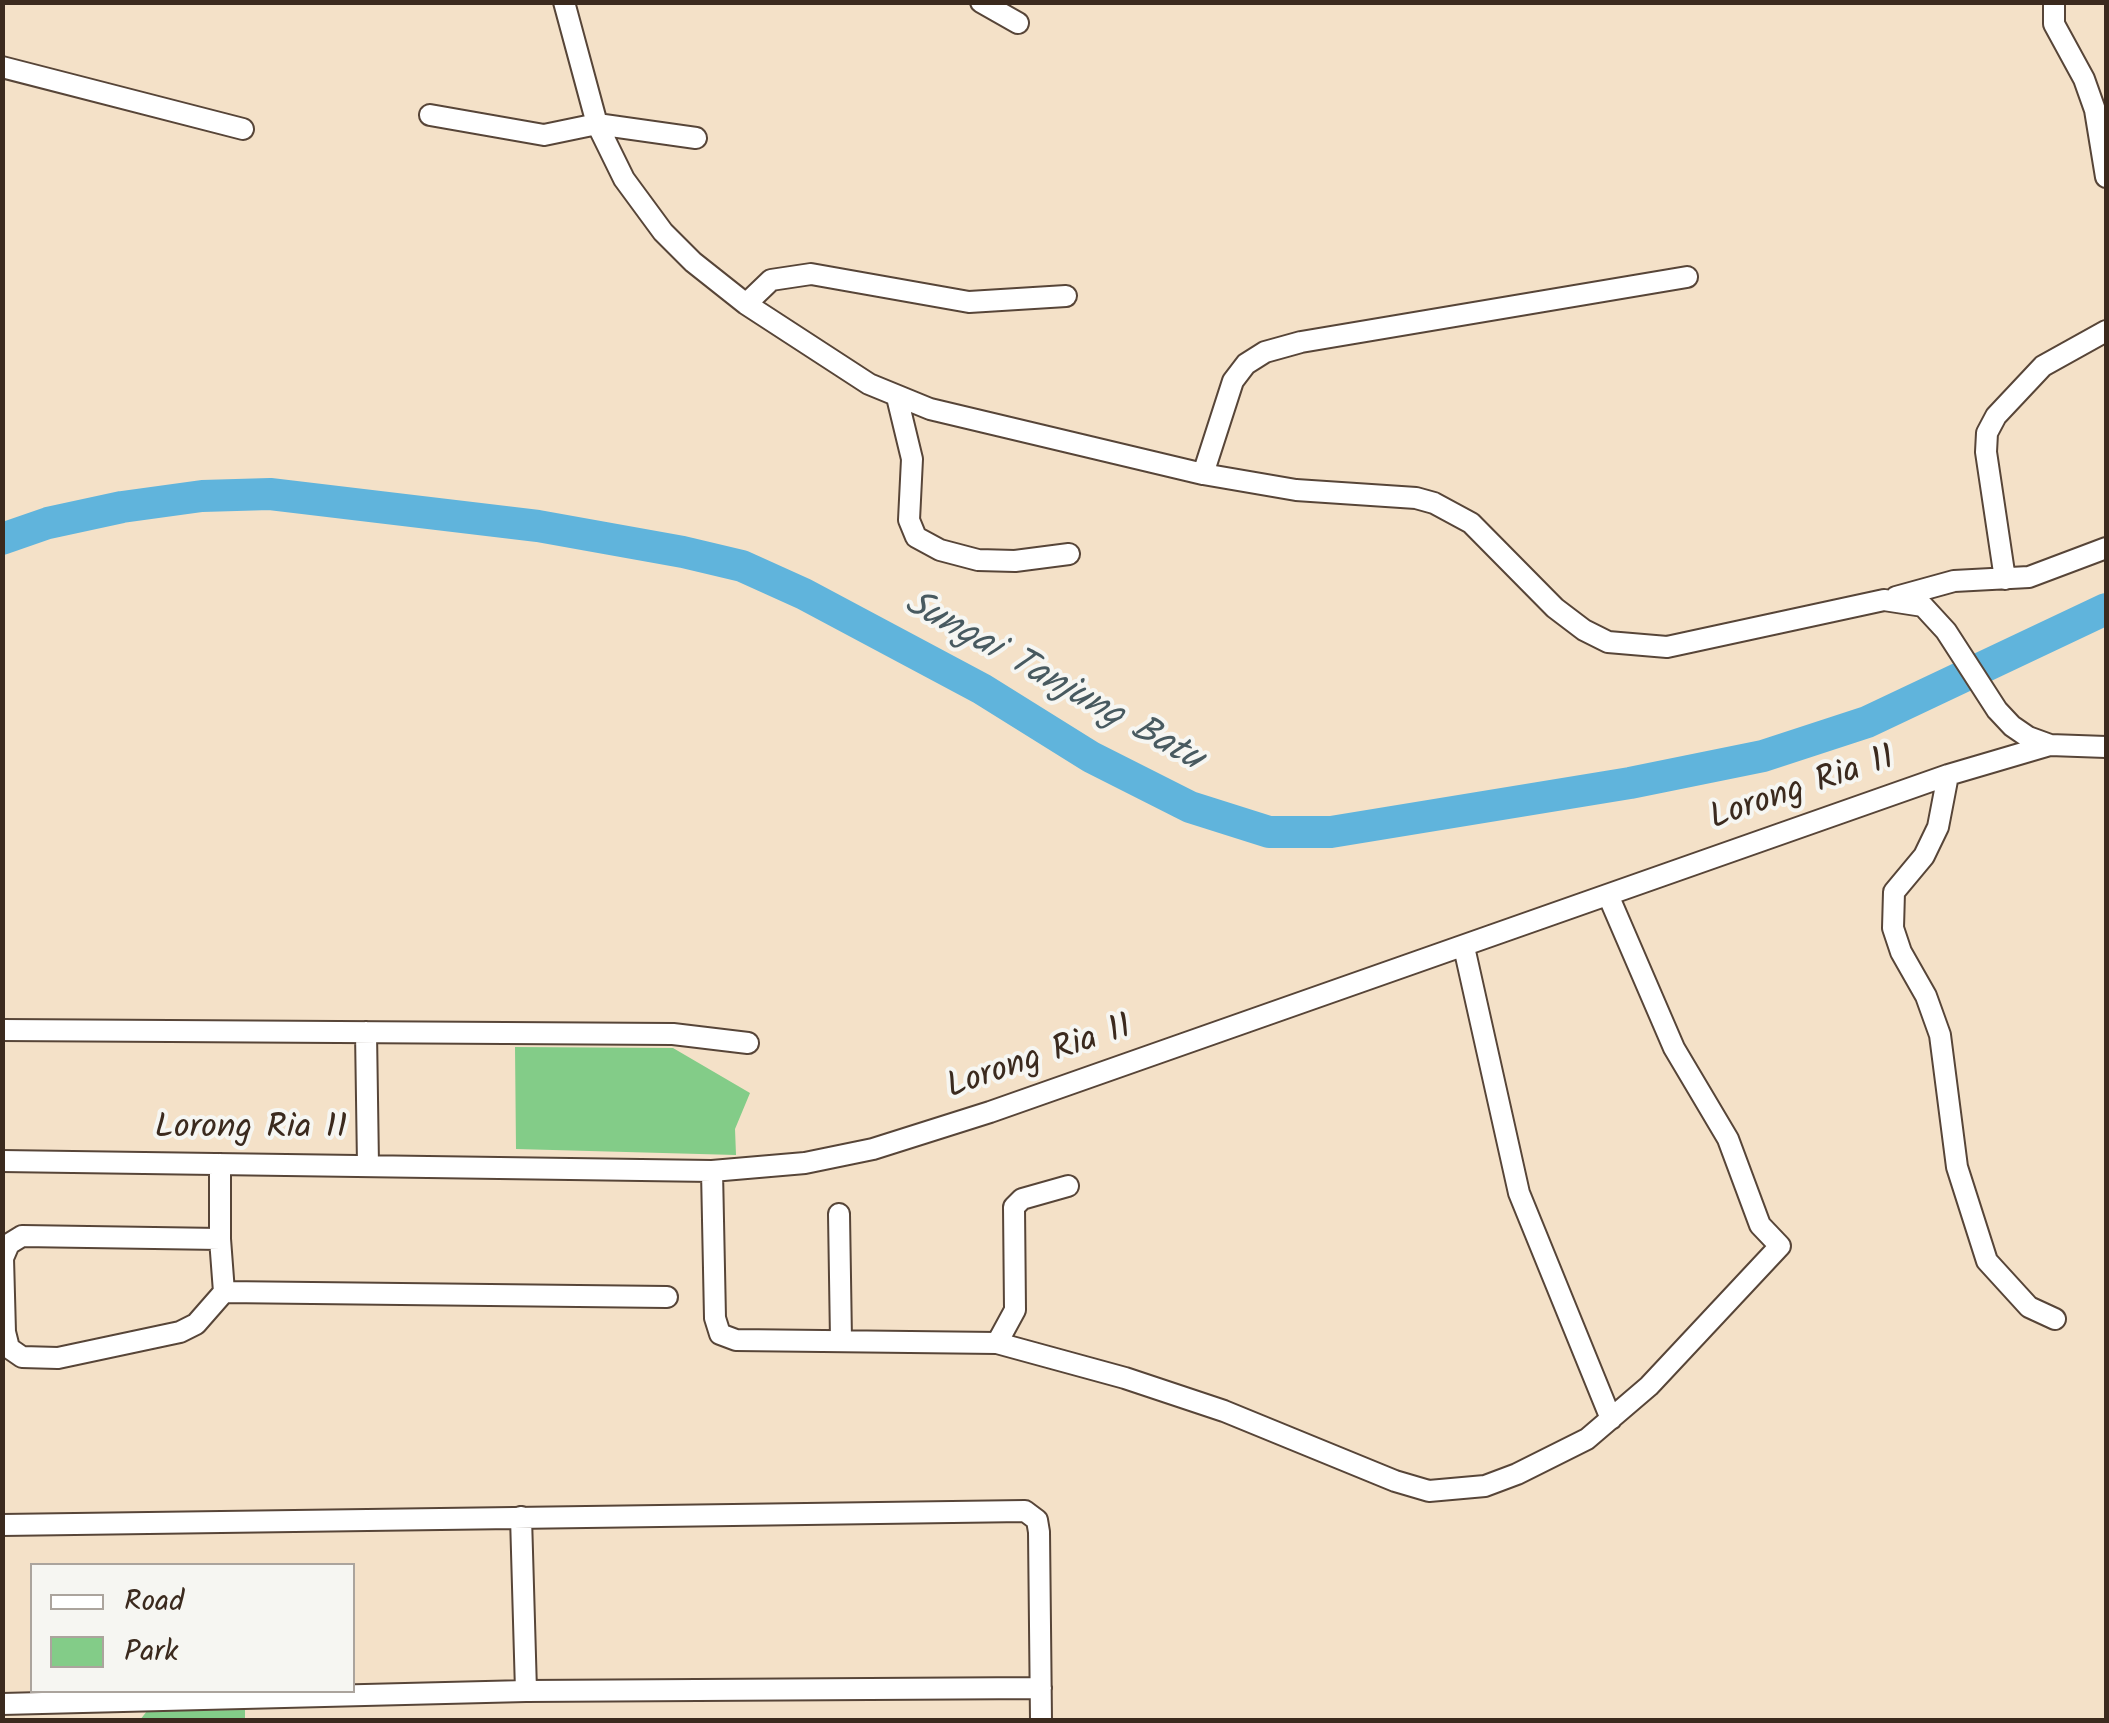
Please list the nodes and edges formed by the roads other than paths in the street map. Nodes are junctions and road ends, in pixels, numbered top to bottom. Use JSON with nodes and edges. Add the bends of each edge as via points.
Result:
{"nodes":[{"id":1,"x":564,"y":2,"type":"edge"},
{"id":2,"x":981,"y":2,"type":"edge"},
{"id":3,"x":2054,"y":2,"type":"edge"},
{"id":4,"x":1018,"y":23,"type":"dead end"},
{"id":5,"x":2,"y":67,"type":"edge"},
{"id":6,"x":430,"y":115,"type":"dead end"},
{"id":7,"x":597,"y":124,"type":"junction"},
{"id":8,"x":243,"y":129,"type":"dead end"},
{"id":9,"x":696,"y":138,"type":"dead end"},
{"id":10,"x":2106,"y":178,"type":"edge"},
{"id":11,"x":1687,"y":277,"type":"dead end"},
{"id":12,"x":1066,"y":296,"type":"dead end"},
{"id":13,"x":746,"y":304,"type":"junction"},
{"id":14,"x":2106,"y":332,"type":"edge"},
{"id":15,"x":897,"y":397,"type":"junction"},
{"id":16,"x":1203,"y":474,"type":"junction"},
{"id":17,"x":2106,"y":548,"type":"edge"},
{"id":18,"x":1069,"y":554,"type":"dead end"},
{"id":19,"x":2004,"y":579,"type":"junction"},
{"id":20,"x":1884,"y":600,"type":"junction"},
{"id":21,"x":2050,"y":746,"type":"junction"},
{"id":22,"x":2106,"y":750,"type":"edge"},
{"id":23,"x":1948,"y":775,"type":"junction"},
{"id":24,"x":1608,"y":895,"type":"junction"},
{"id":25,"x":1464,"y":947,"type":"junction"},
{"id":26,"x":2,"y":1030,"type":"edge"},
{"id":27,"x":366,"y":1032,"type":"junction"},
{"id":28,"x":748,"y":1044,"type":"dead end"},
{"id":29,"x":2,"y":1160,"type":"edge"},
{"id":30,"x":220,"y":1164,"type":"junction"},
{"id":31,"x":368,"y":1165,"type":"junction"},
{"id":32,"x":712,"y":1171,"type":"junction"},
{"id":33,"x":1068,"y":1186,"type":"dead end"},
{"id":34,"x":840,"y":1214,"type":"dead end"},
{"id":35,"x":220,"y":1239,"type":"junction"},
{"id":36,"x":224,"y":1292,"type":"junction"},
{"id":37,"x":667,"y":1297,"type":"dead end"},
{"id":38,"x":2055,"y":1319,"type":"dead end"},
{"id":39,"x":840,"y":1340,"type":"junction"},
{"id":40,"x":997,"y":1343,"type":"junction"},
{"id":41,"x":1610,"y":1419,"type":"junction"},
{"id":42,"x":521,"y":1518,"type":"junction"},
{"id":43,"x":2,"y":1524,"type":"edge"},
{"id":44,"x":1041,"y":1688,"type":"junction"},
{"id":45,"x":526,"y":1691,"type":"junction"},
{"id":46,"x":2,"y":1704,"type":"edge"},
{"id":47,"x":129,"y":1711,"type":"edge"},
{"id":48,"x":1042,"y":1720,"type":"edge"}],
"edges":[{"from":1,"to":7,"type":"street"},
{"from":2,"to":4,"type":"street"},
{"from":3,"to":10,"type":"street","via":[[2054,24],[2094,110]]},
{"from":5,"to":8,"type":"street"},
{"from":6,"to":7,"type":"street","via":[[544,135]]},
{"from":7,"to":9,"type":"street"},
{"from":7,"to":13,"type":"street","via":[[624,179],[663,232]]},
{"from":11,"to":16,"type":"street","via":[[1265,352],[1233,381]]},
{"from":12,"to":13,"type":"street","via":[[969,302],[811,274],[771,280]]},
{"from":13,"to":15,"type":"street"},
{"from":14,"to":19,"type":"street","via":[[2043,366],[1986,433]]},
{"from":15,"to":16,"type":"street"},
{"from":15,"to":18,"type":"street","via":[[912,459],[910,520],[916,537],[978,560]]},
{"from":16,"to":20,"type":"street","via":[[1434,503],[1472,523],[1555,608],[1608,642],[1668,647]]},
{"from":17,"to":19,"type":"street","via":[[2057,569]]},
{"from":19,"to":20,"type":"street","via":[[1954,582]]},
{"from":20,"to":21,"type":"street","via":[[1923,606],[2012,726]]},
{"from":21,"to":22,"type":"street"},
{"from":21,"to":23,"type":"street","name":"Lorong Ria 11"},
{"from":23,"to":24,"type":"street","name":"Lorong Ria 11"},
{"from":23,"to":38,"type":"street","via":[[1938,828],[1894,892],[1893,928],[1940,1036],[1957,1167],[1987,1261],[2029,1307]]},
{"from":24,"to":25,"type":"street","name":"Lorong Ria 11"},
{"from":24,"to":41,"type":"street","via":[[1674,1048],[1728,1139],[1760,1226],[1780,1246]]},
{"from":25,"to":32,"type":"street","name":"Lorong Ria 11","via":[[873,1148],[805,1163]]},
{"from":25,"to":41,"type":"street","via":[[1518,1192]]},
{"from":26,"to":27,"type":"street"},
{"from":27,"to":28,"type":"street","via":[[672,1034]]},
{"from":27,"to":31,"type":"street"},
{"from":29,"to":30,"type":"street","name":"Lorong Ria 11"},
{"from":30,"to":31,"type":"street","name":"Lorong Ria 11"},
{"from":30,"to":35,"type":"street"},
{"from":31,"to":32,"type":"street","name":"Lorong Ria 11"},
{"from":32,"to":39,"type":"street","via":[[720,1334],[736,1340]]},
{"from":33,"to":40,"type":"street","via":[[1022,1199],[1014,1208],[1015,1310]]},
{"from":34,"to":39,"type":"street"},
{"from":35,"to":36,"type":"street"},
{"from":35,"to":36,"type":"street","via":[[22,1236],[3,1258],[8,1348],[22,1357],[58,1358],[180,1332]]},
{"from":36,"to":37,"type":"street"},
{"from":39,"to":40,"type":"street"},
{"from":40,"to":41,"type":"street","via":[[1224,1410],[1429,1491],[1485,1486],[1518,1474],[1587,1439]]},
{"from":42,"to":43,"type":"street"},
{"from":42,"to":44,"type":"street","via":[[1025,1511],[1038,1520],[1040,1532]]},
{"from":42,"to":45,"type":"street"},
{"from":44,"to":45,"type":"street"},
{"from":44,"to":48,"type":"street"},
{"from":45,"to":47,"type":"street"},
{"from":46,"to":47,"type":"street"}]}
